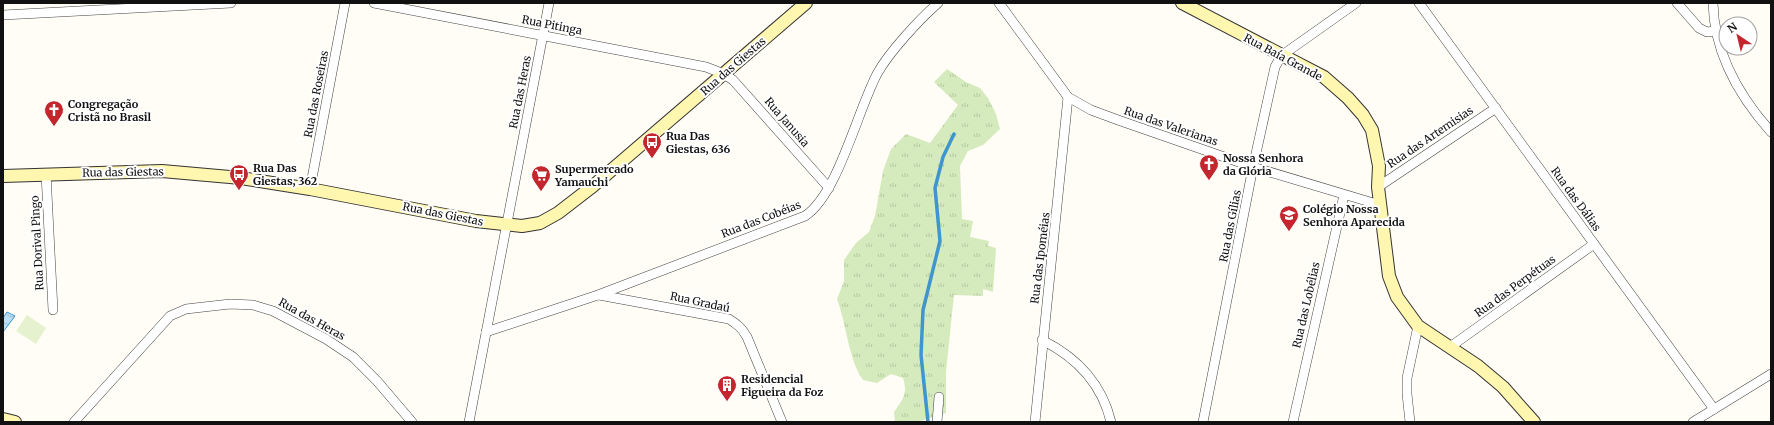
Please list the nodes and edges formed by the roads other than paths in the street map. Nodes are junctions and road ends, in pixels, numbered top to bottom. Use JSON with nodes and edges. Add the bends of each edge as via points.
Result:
{"nodes":[{"id":1,"x":231,"y":3,"type":"edge"},
{"id":2,"x":345,"y":3,"type":"edge"},
{"id":3,"x":374,"y":3,"type":"edge"},
{"id":4,"x":549,"y":3,"type":"edge"},
{"id":5,"x":806,"y":3,"type":"edge"},
{"id":6,"x":938,"y":3,"type":"edge"},
{"id":7,"x":999,"y":3,"type":"edge"},
{"id":8,"x":1182,"y":3,"type":"edge"},
{"id":9,"x":1356,"y":3,"type":"edge"},
{"id":10,"x":1419,"y":3,"type":"edge"},
{"id":11,"x":1677,"y":3,"type":"edge"},
{"id":12,"x":1713,"y":3,"type":"edge"},
{"id":13,"x":131,"y":5,"type":"edge"},
{"id":14,"x":3,"y":15,"type":"edge"},
{"id":15,"x":1716,"y":31,"type":"junction"},
{"id":16,"x":543,"y":35,"type":"junction"},
{"id":17,"x":1281,"y":56,"type":"junction"},
{"id":18,"x":724,"y":74,"type":"junction"},
{"id":19,"x":1068,"y":97,"type":"junction"},
{"id":20,"x":1496,"y":108,"type":"junction"},
{"id":21,"x":1771,"y":132,"type":"edge"},
{"id":22,"x":1253,"y":167,"type":"junction"},
{"id":23,"x":46,"y":174,"type":"junction"},
{"id":24,"x":3,"y":176,"type":"edge"},
{"id":25,"x":1378,"y":187,"type":"junction"},
{"id":26,"x":828,"y":188,"type":"junction"},
{"id":27,"x":310,"y":189,"type":"junction"},
{"id":28,"x":1344,"y":195,"type":"junction"},
{"id":29,"x":1380,"y":205,"type":"junction"},
{"id":30,"x":506,"y":225,"type":"junction"},
{"id":31,"x":1594,"y":244,"type":"junction"},
{"id":32,"x":598,"y":295,"type":"junction"},
{"id":33,"x":53,"y":310,"type":"dead end"},
{"id":34,"x":1418,"y":326,"type":"junction"},
{"id":35,"x":486,"y":332,"type":"junction"},
{"id":36,"x":1042,"y":340,"type":"junction"},
{"id":37,"x":1450,"y":347,"type":"junction"},
{"id":38,"x":1771,"y":374,"type":"edge"},
{"id":39,"x":939,"y":397,"type":"dead end"},
{"id":40,"x":1714,"y":408,"type":"junction"},
{"id":41,"x":3,"y":419,"type":"edge"},
{"id":42,"x":15,"y":422,"type":"edge"},
{"id":43,"x":74,"y":422,"type":"edge"},
{"id":44,"x":412,"y":422,"type":"edge"},
{"id":45,"x":469,"y":422,"type":"edge"},
{"id":46,"x":782,"y":422,"type":"edge"},
{"id":47,"x":938,"y":422,"type":"edge"},
{"id":48,"x":1035,"y":422,"type":"edge"},
{"id":49,"x":1111,"y":422,"type":"edge"},
{"id":50,"x":1203,"y":422,"type":"edge"},
{"id":51,"x":1293,"y":422,"type":"edge"},
{"id":52,"x":1410,"y":422,"type":"edge"},
{"id":53,"x":1534,"y":422,"type":"edge"},
{"id":54,"x":1693,"y":422,"type":"edge"}],
"edges":[{"from":1,"to":13,"type":"street"},
{"from":2,"to":27,"type":"street","name":"Rua das Roseiras"},
{"from":3,"to":16,"type":"street","name":"Rua Pitinga"},
{"from":4,"to":16,"type":"street","name":"Rua das Heras"},
{"from":5,"to":18,"type":"main road","name":"Rua das Giestas"},
{"from":6,"to":26,"type":"street","name":"Rua das Cobéias","via":[[895,49],[878,73]]},
{"from":7,"to":19,"type":"street","name":"Rua das Valerianas"},
{"from":8,"to":17,"type":"main road","name":"Rua Baía Grande"},
{"from":9,"to":17,"type":"street"},
{"from":10,"to":20,"type":"street","name":"Rua das Dálias"},
{"from":11,"to":15,"type":"street","via":[[1699,28],[1707,32]]},
{"from":12,"to":15,"type":"street"},
{"from":13,"to":14,"type":"street"},
{"from":15,"to":21,"type":"street","via":[[1726,65],[1738,88]]},
{"from":16,"to":18,"type":"street","name":"Rua Pitinga","via":[[706,67]]},
{"from":16,"to":30,"type":"street","name":"Rua das Heras"},
{"from":17,"to":22,"type":"street","name":"Rua das Gílias","via":[[1276,67]]},
{"from":17,"to":25,"type":"main road","name":"Rua Baía Grande","via":[[1324,77],[1363,115],[1372,130],[1379,166]]},
{"from":18,"to":26,"type":"street","name":"Rua Janusia","via":[[752,99]]},
{"from":18,"to":30,"type":"main road","name":"Rua das Giestas","via":[[572,203],[540,223]]},
{"from":19,"to":22,"type":"street","name":"Rua das Valerianas","via":[[1091,110]]},
{"from":19,"to":36,"type":"street","name":"Rua das Ipoméias"},
{"from":20,"to":25,"type":"street","name":"Rua das Artemisias"},
{"from":20,"to":31,"type":"street","name":"Rua das Dálias"},
{"from":22,"to":28,"type":"street","name":"Rua das Valerianas"},
{"from":22,"to":50,"type":"street","name":"Rua das Gílias"},
{"from":23,"to":24,"type":"main road","name":"Rua das Giestas"},
{"from":23,"to":27,"type":"main road","name":"Rua das Giestas","via":[[162,171],[266,180]]},
{"from":23,"to":33,"type":"street","name":"Rua Dorival Pingo"},
{"from":25,"to":29,"type":"main road","name":"Rua Baía Grande"},
{"from":26,"to":32,"type":"street","name":"Rua das Cobéias","via":[[813,211],[804,216]]},
{"from":27,"to":30,"type":"main road","name":"Rua das Giestas"},
{"from":28,"to":29,"type":"street","name":"Rua das Valerianas"},
{"from":28,"to":51,"type":"street","name":"Rua das Lobélias"},
{"from":29,"to":34,"type":"main road","name":"Rua Baía Grande","via":[[1389,276],[1397,297]]},
{"from":30,"to":35,"type":"street","name":"Rua das Heras"},
{"from":31,"to":37,"type":"street","name":"Rua das Perpétuas"},
{"from":31,"to":40,"type":"street","name":"Rua das Dálias"},
{"from":32,"to":35,"type":"street","name":"Rua das Cobéias"},
{"from":32,"to":46,"type":"street","name":"Rua Gradaú","via":[[729,319],[737,324],[747,336]]},
{"from":34,"to":37,"type":"main road","name":"Rua Baía Grande"},
{"from":34,"to":52,"type":"street","via":[[1407,378]]},
{"from":35,"to":45,"type":"street","name":"Rua das Heras"},
{"from":36,"to":48,"type":"street","name":"Rua das Ipoméias"},
{"from":36,"to":49,"type":"street","via":[[1066,353],[1087,373],[1097,386]]},
{"from":37,"to":53,"type":"main road","name":"Rua Baía Grande","via":[[1503,387]]},
{"from":38,"to":40,"type":"street"},
{"from":39,"to":47,"type":"street"},
{"from":40,"to":54,"type":"street"},
{"from":41,"to":42,"type":"main road"},
{"from":43,"to":44,"type":"street","name":"Rua das Heras","via":[[170,316],[186,309],[242,304],[272,310],[326,339],[353,357]]}]}
